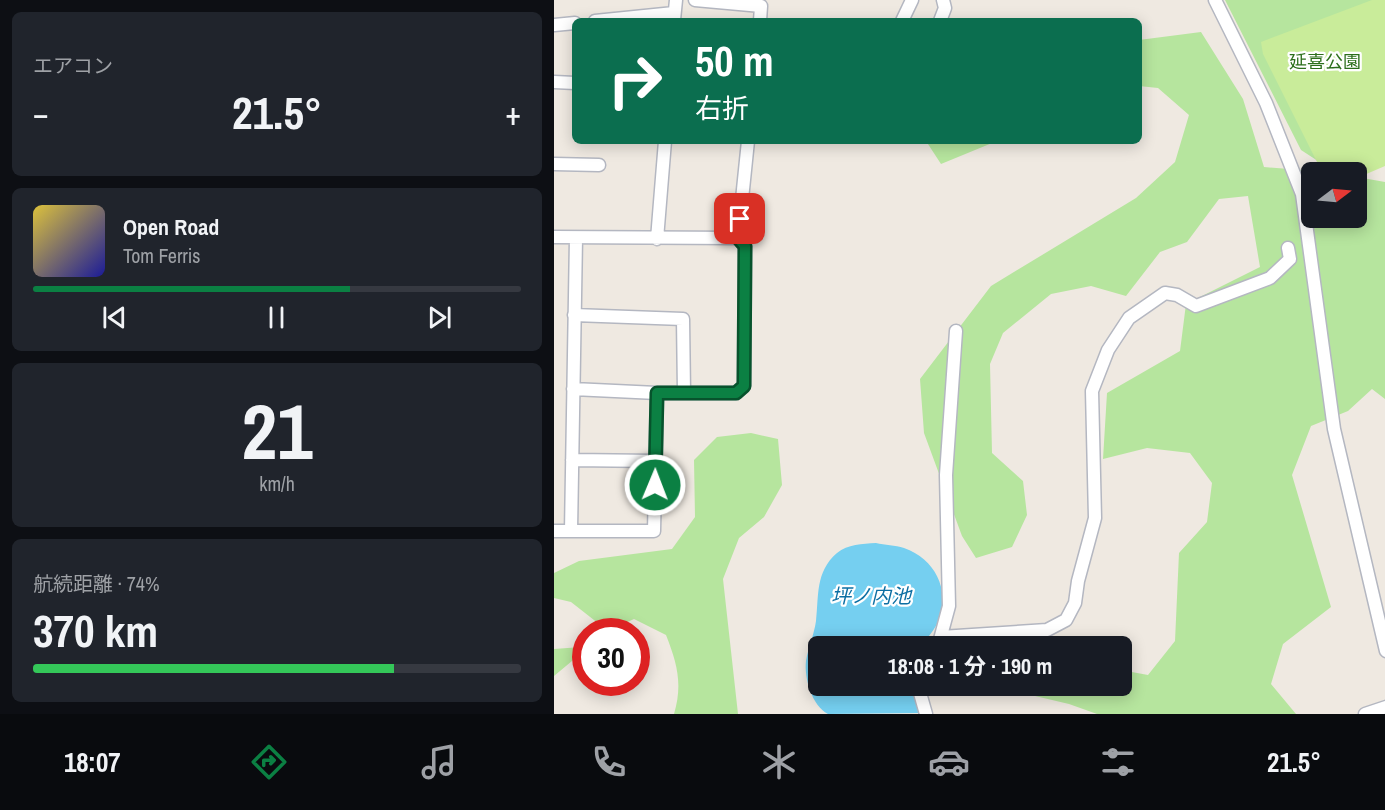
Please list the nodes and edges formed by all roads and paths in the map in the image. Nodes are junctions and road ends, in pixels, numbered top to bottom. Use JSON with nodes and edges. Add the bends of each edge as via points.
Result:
{"nodes":[{"id":1,"x":676,"y":0,"type":"edge"},
{"id":2,"x":695,"y":0,"type":"edge"},
{"id":3,"x":912,"y":0,"type":"edge"},
{"id":4,"x":943,"y":0,"type":"edge"},
{"id":5,"x":1215,"y":0,"type":"edge"},
{"id":6,"x":674,"y":17,"type":"edge"},
{"id":7,"x":654,"y":18,"type":"edge"},
{"id":8,"x":760,"y":18,"type":"edge"},
{"id":9,"x":903,"y":18,"type":"edge"},
{"id":10,"x":941,"y":18,"type":"edge"},
{"id":11,"x":572,"y":23,"type":"edge"},
{"id":12,"x":554,"y":25,"type":"edge"},
{"id":13,"x":554,"y":82,"type":"edge"},
{"id":14,"x":572,"y":83,"type":"edge"},
{"id":15,"x":665,"y":144,"type":"edge"},
{"id":16,"x":748,"y":144,"type":"edge"},
{"id":17,"x":554,"y":164,"type":"edge"},
{"id":18,"x":599,"y":165,"type":"dead end"},
{"id":19,"x":554,"y":237,"type":"edge"},
{"id":20,"x":576,"y":238,"type":"junction"},
{"id":21,"x":738,"y":238,"type":"junction"},
{"id":22,"x":657,"y":239,"type":"junction"},
{"id":23,"x":1288,"y":248,"type":"dead end"},
{"id":24,"x":574,"y":315,"type":"junction"},
{"id":25,"x":956,"y":331,"type":"dead end"},
{"id":26,"x":573,"y":390,"type":"junction"},
{"id":27,"x":657,"y":393,"type":"junction"},
{"id":28,"x":684,"y":393,"type":"junction"},
{"id":29,"x":572,"y":460,"type":"junction"},
{"id":30,"x":656,"y":461,"type":"junction"},
{"id":31,"x":554,"y":531,"type":"edge"},
{"id":32,"x":570,"y":531,"type":"junction"},
{"id":33,"x":940,"y":636,"type":"edge"},
{"id":34,"x":992,"y":636,"type":"edge"},
{"id":35,"x":1385,"y":651,"type":"edge"},
{"id":36,"x":921,"y":696,"type":"edge"},
{"id":37,"x":1385,"y":706,"type":"edge"},
{"id":38,"x":926,"y":714,"type":"edge"},
{"id":39,"x":1365,"y":714,"type":"edge"}],
"edges":[{"from":1,"to":6,"type":"street"},
{"from":2,"to":8,"type":"street","via":[[761,6]]},
{"from":3,"to":9,"type":"street"},
{"from":4,"to":10,"type":"street"},
{"from":5,"to":35,"type":"street","via":[[1266,104],[1302,194],[1334,429]]},
{"from":6,"to":7,"type":"street"},
{"from":11,"to":12,"type":"street"},
{"from":13,"to":14,"type":"street"},
{"from":15,"to":22,"type":"street"},
{"from":16,"to":21,"type":"street"},
{"from":17,"to":18,"type":"street"},
{"from":19,"to":20,"type":"street"},
{"from":20,"to":22,"type":"street"},
{"from":20,"to":24,"type":"street"},
{"from":21,"to":22,"type":"street"},
{"from":21,"to":28,"type":"street","via":[[745,246],[744,386],[736,393]]},
{"from":23,"to":34,"type":"street","via":[[1290,259],[1270,278],[1196,306],[1165,293],[1129,318],[1108,350],[1092,391],[1095,518],[1075,603],[1066,620],[1047,630]]},
{"from":24,"to":26,"type":"street"},
{"from":24,"to":28,"type":"street","via":[[683,319]]},
{"from":25,"to":33,"type":"street","via":[[946,475],[949,606]]},
{"from":26,"to":27,"type":"street"},
{"from":26,"to":29,"type":"street"},
{"from":27,"to":28,"type":"street"},
{"from":27,"to":30,"type":"street"},
{"from":29,"to":30,"type":"street"},
{"from":29,"to":32,"type":"street"},
{"from":30,"to":32,"type":"street","via":[[654,531]]},
{"from":31,"to":32,"type":"street"},
{"from":36,"to":38,"type":"street"},
{"from":37,"to":39,"type":"street"}]}
